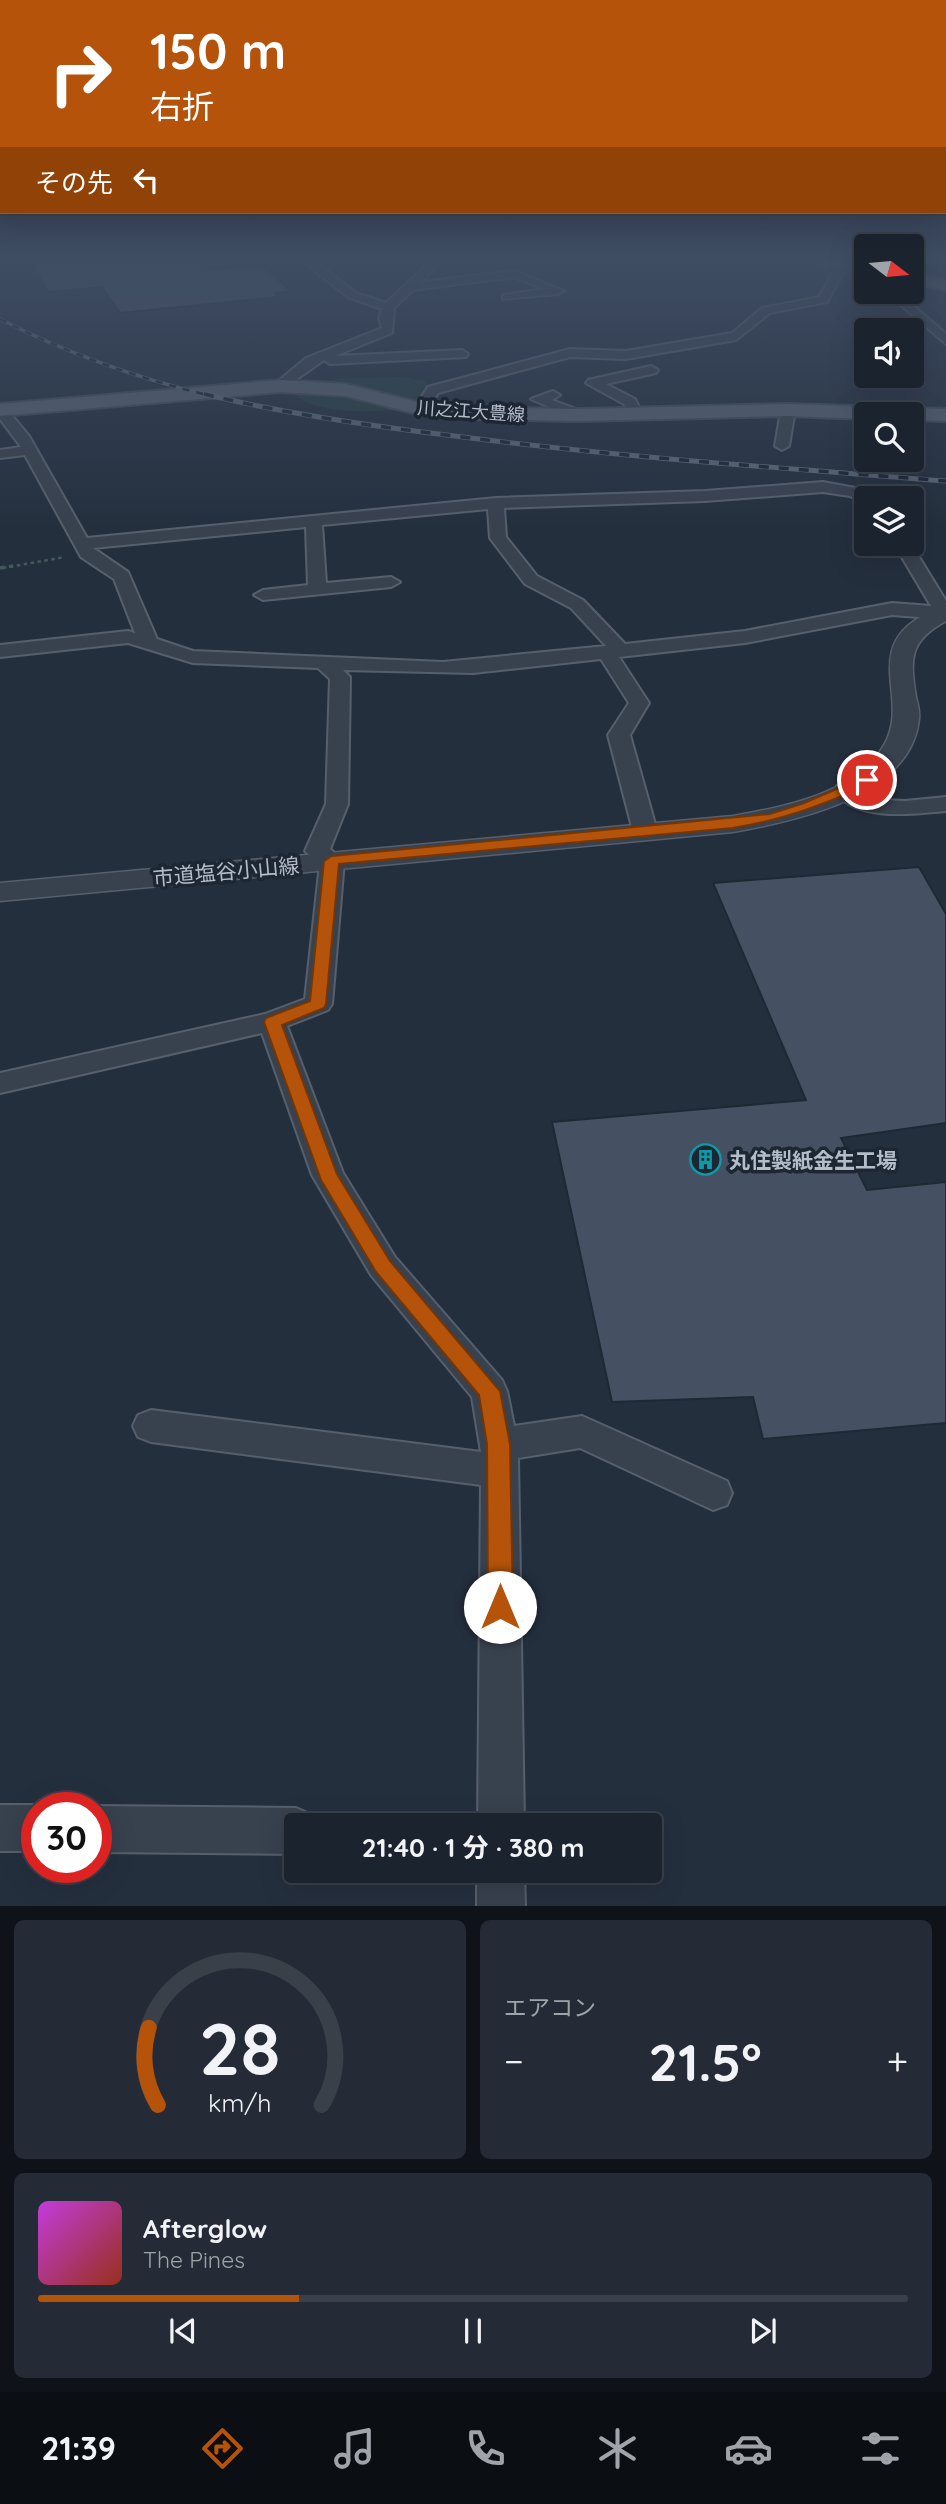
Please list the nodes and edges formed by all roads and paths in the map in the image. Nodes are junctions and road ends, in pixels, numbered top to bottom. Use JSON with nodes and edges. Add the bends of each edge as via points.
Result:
{"nodes":[{"id":1,"x":337,"y":350,"type":"edge"},
{"id":2,"x":655,"y":350,"type":"edge"},
{"id":3,"x":462,"y":354,"type":"dead end"},
{"id":4,"x":401,"y":357,"type":"junction"},
{"id":5,"x":311,"y":360,"type":"junction"},
{"id":6,"x":651,"y":370,"type":"dead end"},
{"id":7,"x":468,"y":382,"type":"junction"},
{"id":8,"x":281,"y":386,"type":"junction"},
{"id":9,"x":553,"y":395,"type":"dead end"},
{"id":10,"x":421,"y":409,"type":"junction"},
{"id":11,"x":0,"y":410,"type":"edge"},
{"id":12,"x":788,"y":410,"type":"junction"},
{"id":13,"x":854,"y":412,"type":"edge"},
{"id":14,"x":635,"y":413,"type":"junction"},
{"id":15,"x":924,"y":414,"type":"edge"},
{"id":16,"x":579,"y":415,"type":"junction"},
{"id":17,"x":946,"y":415,"type":"edge"},
{"id":18,"x":782,"y":446,"type":"dead end"},
{"id":19,"x":30,"y":450,"type":"junction"},
{"id":20,"x":0,"y":454,"type":"edge"},
{"id":21,"x":854,"y":492,"type":"edge"},
{"id":22,"x":496,"y":503,"type":"junction"},
{"id":23,"x":314,"y":522,"type":"junction"},
{"id":24,"x":84,"y":548,"type":"junction"},
{"id":25,"x":910,"y":556,"type":"edge"},
{"id":26,"x":0,"y":568,"type":"edge"},
{"id":27,"x":391,"y":582,"type":"dead end"},
{"id":28,"x":317,"y":590,"type":"junction"},
{"id":29,"x":263,"y":595,"type":"dead end"},
{"id":30,"x":945,"y":612,"type":"edge"},
{"id":31,"x":148,"y":642,"type":"junction"},
{"id":32,"x":0,"y":651,"type":"edge"},
{"id":33,"x":614,"y":652,"type":"junction"},
{"id":34,"x":322,"y":662,"type":"junction"},
{"id":35,"x":845,"y":791,"type":"junction"},
{"id":36,"x":946,"y":804,"type":"edge"},
{"id":37,"x":645,"y":831,"type":"junction"},
{"id":38,"x":332,"y":861,"type":"junction"},
{"id":39,"x":0,"y":892,"type":"edge"},
{"id":40,"x":272,"y":1022,"type":"junction"},
{"id":41,"x":0,"y":1083,"type":"edge"},
{"id":42,"x":151,"y":1426,"type":"dead end"},
{"id":43,"x":499,"y":1457,"type":"junction"},
{"id":44,"x":713,"y":1493,"type":"dead end"},
{"id":45,"x":502,"y":1813,"type":"edge"},
{"id":46,"x":0,"y":1828,"type":"edge"},
{"id":47,"x":21,"y":1828,"type":"edge"},
{"id":48,"x":112,"y":1829,"type":"edge"},
{"id":49,"x":284,"y":1830,"type":"edge"},
{"id":50,"x":501,"y":1883,"type":"edge"},
{"id":51,"x":501,"y":1906,"type":"edge"}],
"edges":[{"from":1,"to":5,"type":"street"},
{"from":2,"to":7,"type":"street","via":[[626,355],[570,353]]},
{"from":3,"to":4,"type":"street"},
{"from":4,"to":5,"type":"street"},
{"from":4,"to":7,"type":"street"},
{"from":5,"to":8,"type":"street"},
{"from":6,"to":14,"type":"street","via":[[593,383],[630,402]]},
{"from":7,"to":10,"type":"street","via":[[433,390]]},
{"from":8,"to":10,"type":"main road","name":"川之江大豊線","via":[[346,390]]},
{"from":8,"to":11,"type":"main road","name":"川之江大豊線"},
{"from":9,"to":16,"type":"street","via":[[538,399]]},
{"from":10,"to":16,"type":"main road","name":"川之江大豊線"},
{"from":11,"to":19,"type":"street"},
{"from":12,"to":13,"type":"main road","name":"川之江大豊線"},
{"from":12,"to":14,"type":"main road","name":"川之江大豊線"},
{"from":12,"to":18,"type":"street"},
{"from":14,"to":16,"type":"main road","name":"川之江大豊線"},
{"from":15,"to":17,"type":"main road","name":"川之江大豊線"},
{"from":19,"to":20,"type":"street"},
{"from":19,"to":24,"type":"street"},
{"from":21,"to":22,"type":"street","via":[[823,487]]},
{"from":22,"to":23,"type":"street"},
{"from":22,"to":33,"type":"street","via":[[498,538],[531,580],[577,604]]},
{"from":23,"to":24,"type":"street"},
{"from":23,"to":28,"type":"street"},
{"from":24,"to":26,"type":"path"},
{"from":24,"to":31,"type":"street","via":[[122,576]]},
{"from":25,"to":30,"type":"street"},
{"from":27,"to":28,"type":"street"},
{"from":28,"to":29,"type":"street"},
{"from":30,"to":33,"type":"street","via":[[892,609],[745,637]]},
{"from":30,"to":35,"type":"street","name":"市道塩谷小山線","via":[[903,642],[899,662],[907,718],[901,742],[888,762]]},
{"from":31,"to":32,"type":"street","via":[[128,637]]},
{"from":31,"to":34,"type":"street","via":[[193,657]]},
{"from":33,"to":34,"type":"street","via":[[443,668]]},
{"from":33,"to":37,"type":"street","via":[[639,703],[619,735]]},
{"from":34,"to":38,"type":"street","via":[[340,677],[337,804],[317,851]]},
{"from":35,"to":36,"type":"street","via":[[864,803],[891,810]]},
{"from":35,"to":37,"type":"street","name":"市道塩谷小山線","via":[[771,818]]},
{"from":37,"to":38,"type":"street","name":"市道塩谷小山線"},
{"from":38,"to":39,"type":"street","name":"市道塩谷小山線"},
{"from":38,"to":40,"type":"street","via":[[318,1004]]},
{"from":40,"to":41,"type":"street"},
{"from":40,"to":43,"type":"street","via":[[328,1175],[383,1266],[489,1391]]},
{"from":42,"to":43,"type":"street"},
{"from":43,"to":44,"type":"street","via":[[582,1432]]},
{"from":43,"to":45,"type":"street"},
{"from":46,"to":47,"type":"street"},
{"from":48,"to":49,"type":"street"},
{"from":50,"to":51,"type":"street"}]}
